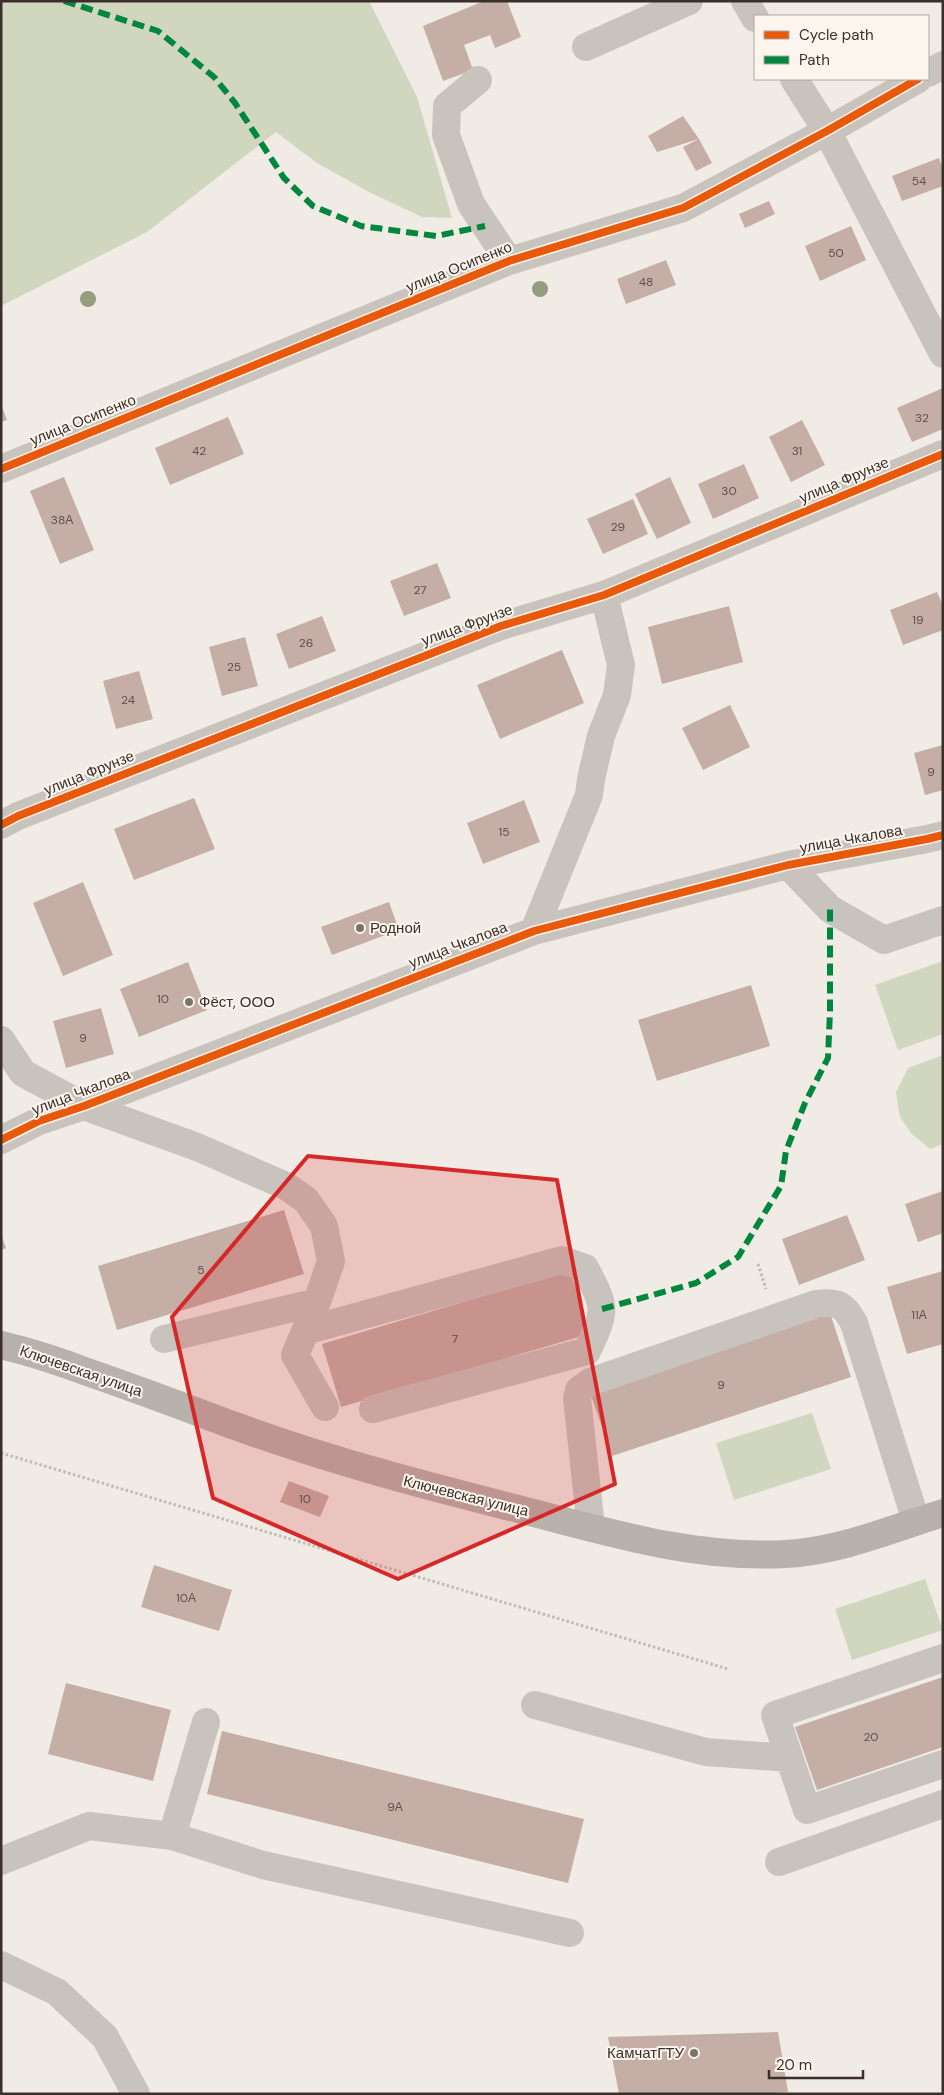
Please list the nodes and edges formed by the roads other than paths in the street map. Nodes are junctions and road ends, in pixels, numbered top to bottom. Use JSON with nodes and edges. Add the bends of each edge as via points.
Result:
{"nodes":[{"id":1,"x":689,"y":1,"type":"edge"},
{"id":2,"x":745,"y":1,"type":"edge"},
{"id":3,"x":754,"y":16,"type":"edge"},
{"id":4,"x":586,"y":47,"type":"dead end"},
{"id":5,"x":943,"y":64,"type":"edge"},
{"id":6,"x":929,"y":72,"type":"edge"},
{"id":7,"x":478,"y":80,"type":"dead end"},
{"id":8,"x":795,"y":80,"type":"edge"},
{"id":9,"x":916,"y":80,"type":"edge"},
{"id":10,"x":827,"y":131,"type":"junction"},
{"id":11,"x":509,"y":261,"type":"junction"},
{"id":12,"x":943,"y":354,"type":"edge"},
{"id":13,"x":943,"y":454,"type":"edge"},
{"id":14,"x":1,"y":469,"type":"edge"},
{"id":15,"x":604,"y":595,"type":"junction"},
{"id":16,"x":1,"y":825,"type":"edge"},
{"id":17,"x":943,"y":835,"type":"edge"},
{"id":18,"x":788,"y":865,"type":"junction"},
{"id":19,"x":943,"y":920,"type":"edge"},
{"id":20,"x":534,"y":930,"type":"junction"},
{"id":21,"x":1,"y":1040,"type":"edge"},
{"id":22,"x":84,"y":1106,"type":"junction"},
{"id":23,"x":1,"y":1140,"type":"edge"},
{"id":24,"x":317,"y":1302,"type":"junction"},
{"id":25,"x":305,"y":1331,"type":"junction"},
{"id":26,"x":164,"y":1339,"type":"dead end"},
{"id":27,"x":1,"y":1345,"type":"edge"},
{"id":28,"x":325,"y":1407,"type":"dead end"},
{"id":29,"x":373,"y":1409,"type":"dead end"},
{"id":30,"x":943,"y":1512,"type":"edge"},
{"id":31,"x":916,"y":1521,"type":"junction"},
{"id":32,"x":591,"y":1528,"type":"junction"},
{"id":33,"x":943,"y":1658,"type":"edge"},
{"id":34,"x":535,"y":1704,"type":"dead end"},
{"id":35,"x":206,"y":1722,"type":"dead end"},
{"id":36,"x":789,"y":1758,"type":"junction"},
{"id":37,"x":943,"y":1764,"type":"edge"},
{"id":38,"x":943,"y":1804,"type":"edge"},
{"id":39,"x":172,"y":1836,"type":"junction"},
{"id":40,"x":1,"y":1861,"type":"edge"},
{"id":41,"x":779,"y":1862,"type":"dead end"},
{"id":42,"x":570,"y":1933,"type":"dead end"},
{"id":43,"x":1,"y":1965,"type":"edge"},
{"id":44,"x":136,"y":2094,"type":"edge"}],
"edges":[{"from":1,"to":4,"type":"street"},
{"from":2,"to":3,"type":"street"},
{"from":5,"to":6,"type":"street"},
{"from":7,"to":11,"type":"street","via":[[447,106],[446,135],[471,204]]},
{"from":8,"to":10,"type":"street"},
{"from":9,"to":10,"type":"street","name":"улица Осипенко"},
{"from":10,"to":11,"type":"street","name":"улица Осипенко","via":[[684,208]]},
{"from":10,"to":12,"type":"street"},
{"from":11,"to":14,"type":"street","name":"улица Осипенко"},
{"from":13,"to":15,"type":"street","name":"улица Фрунзе"},
{"from":15,"to":16,"type":"street","name":"улица Фрунзе","via":[[501,626]]},
{"from":15,"to":20,"type":"street","via":[[621,666],[617,694],[601,736],[589,796]]},
{"from":17,"to":18,"type":"street","name":"улица Чкалова"},
{"from":18,"to":19,"type":"street","via":[[830,909],[884,940]]},
{"from":18,"to":20,"type":"street","name":"улица Чкалова"},
{"from":20,"to":22,"type":"street","name":"улица Чкалова"},
{"from":21,"to":22,"type":"street","via":[[23,1073]]},
{"from":22,"to":23,"type":"street","name":"улица Чкалова","via":[[39,1121]]},
{"from":22,"to":24,"type":"street","via":[[197,1147],[286,1186],[306,1200],[324,1226],[331,1261]]},
{"from":24,"to":25,"type":"street"},
{"from":24,"to":26,"type":"street"},
{"from":25,"to":28,"type":"street","via":[[295,1356]]},
{"from":25,"to":29,"type":"street","via":[[562,1260],[585,1268],[602,1301],[601,1323],[587,1351]]},
{"from":27,"to":32,"type":"main road","name":"Ключевская улица","via":[[67,1364],[240,1428],[364,1469]]},
{"from":30,"to":31,"type":"main road","name":"Ключевская улица"},
{"from":31,"to":32,"type":"main road","name":"Ключевская улица","via":[[826,1548],[788,1554],[749,1555],[665,1545]]},
{"from":31,"to":32,"type":"street","via":[[854,1322],[847,1310],[832,1302],[816,1304],[590,1382],[579,1390],[577,1398]]},
{"from":33,"to":36,"type":"street","via":[[775,1714]]},
{"from":34,"to":36,"type":"street","via":[[706,1752]]},
{"from":35,"to":39,"type":"street"},
{"from":36,"to":37,"type":"street","via":[[807,1810]]},
{"from":38,"to":41,"type":"street"},
{"from":39,"to":40,"type":"street","via":[[89,1826]]},
{"from":39,"to":42,"type":"street","via":[[263,1865]]},
{"from":43,"to":44,"type":"street","via":[[57,1992],[105,2037]]}]}
